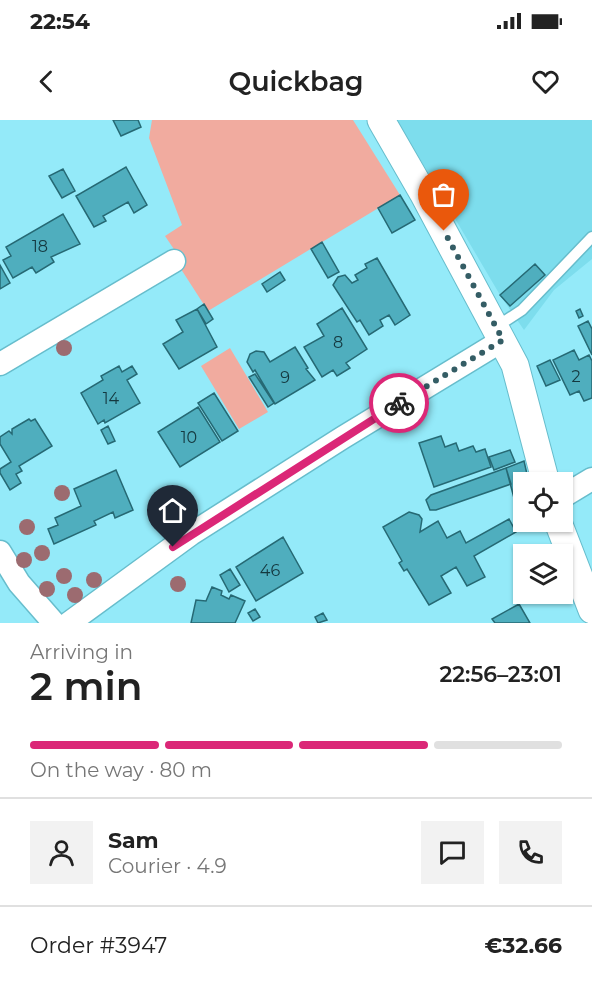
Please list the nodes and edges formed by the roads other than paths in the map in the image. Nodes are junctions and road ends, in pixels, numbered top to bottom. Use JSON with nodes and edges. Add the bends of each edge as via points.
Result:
{"nodes":[{"id":1,"x":381,"y":120,"type":"edge"},
{"id":2,"x":592,"y":237,"type":"edge"},
{"id":3,"x":174,"y":261,"type":"dead end"},
{"id":4,"x":500,"y":333,"type":"junction"},
{"id":5,"x":0,"y":364,"type":"edge"},
{"id":6,"x":543,"y":472,"type":"edge"},
{"id":7,"x":592,"y":479,"type":"edge"},
{"id":8,"x":573,"y":490,"type":"edge"},
{"id":9,"x":562,"y":532,"type":"edge"},
{"id":10,"x":0,"y":552,"type":"edge"},
{"id":11,"x":592,"y":610,"type":"edge"},
{"id":12,"x":54,"y":623,"type":"edge"},
{"id":13,"x":69,"y":623,"type":"edge"}],
"edges":[{"from":1,"to":4,"type":"street"},
{"from":2,"to":4,"type":"lane"},
{"from":3,"to":5,"type":"street"},
{"from":4,"to":6,"type":"street","via":[[523,390]]},
{"from":4,"to":13,"type":"street","via":[[191,534]]},
{"from":7,"to":8,"type":"street"},
{"from":9,"to":11,"type":"street"},
{"from":10,"to":12,"type":"street"}]}
